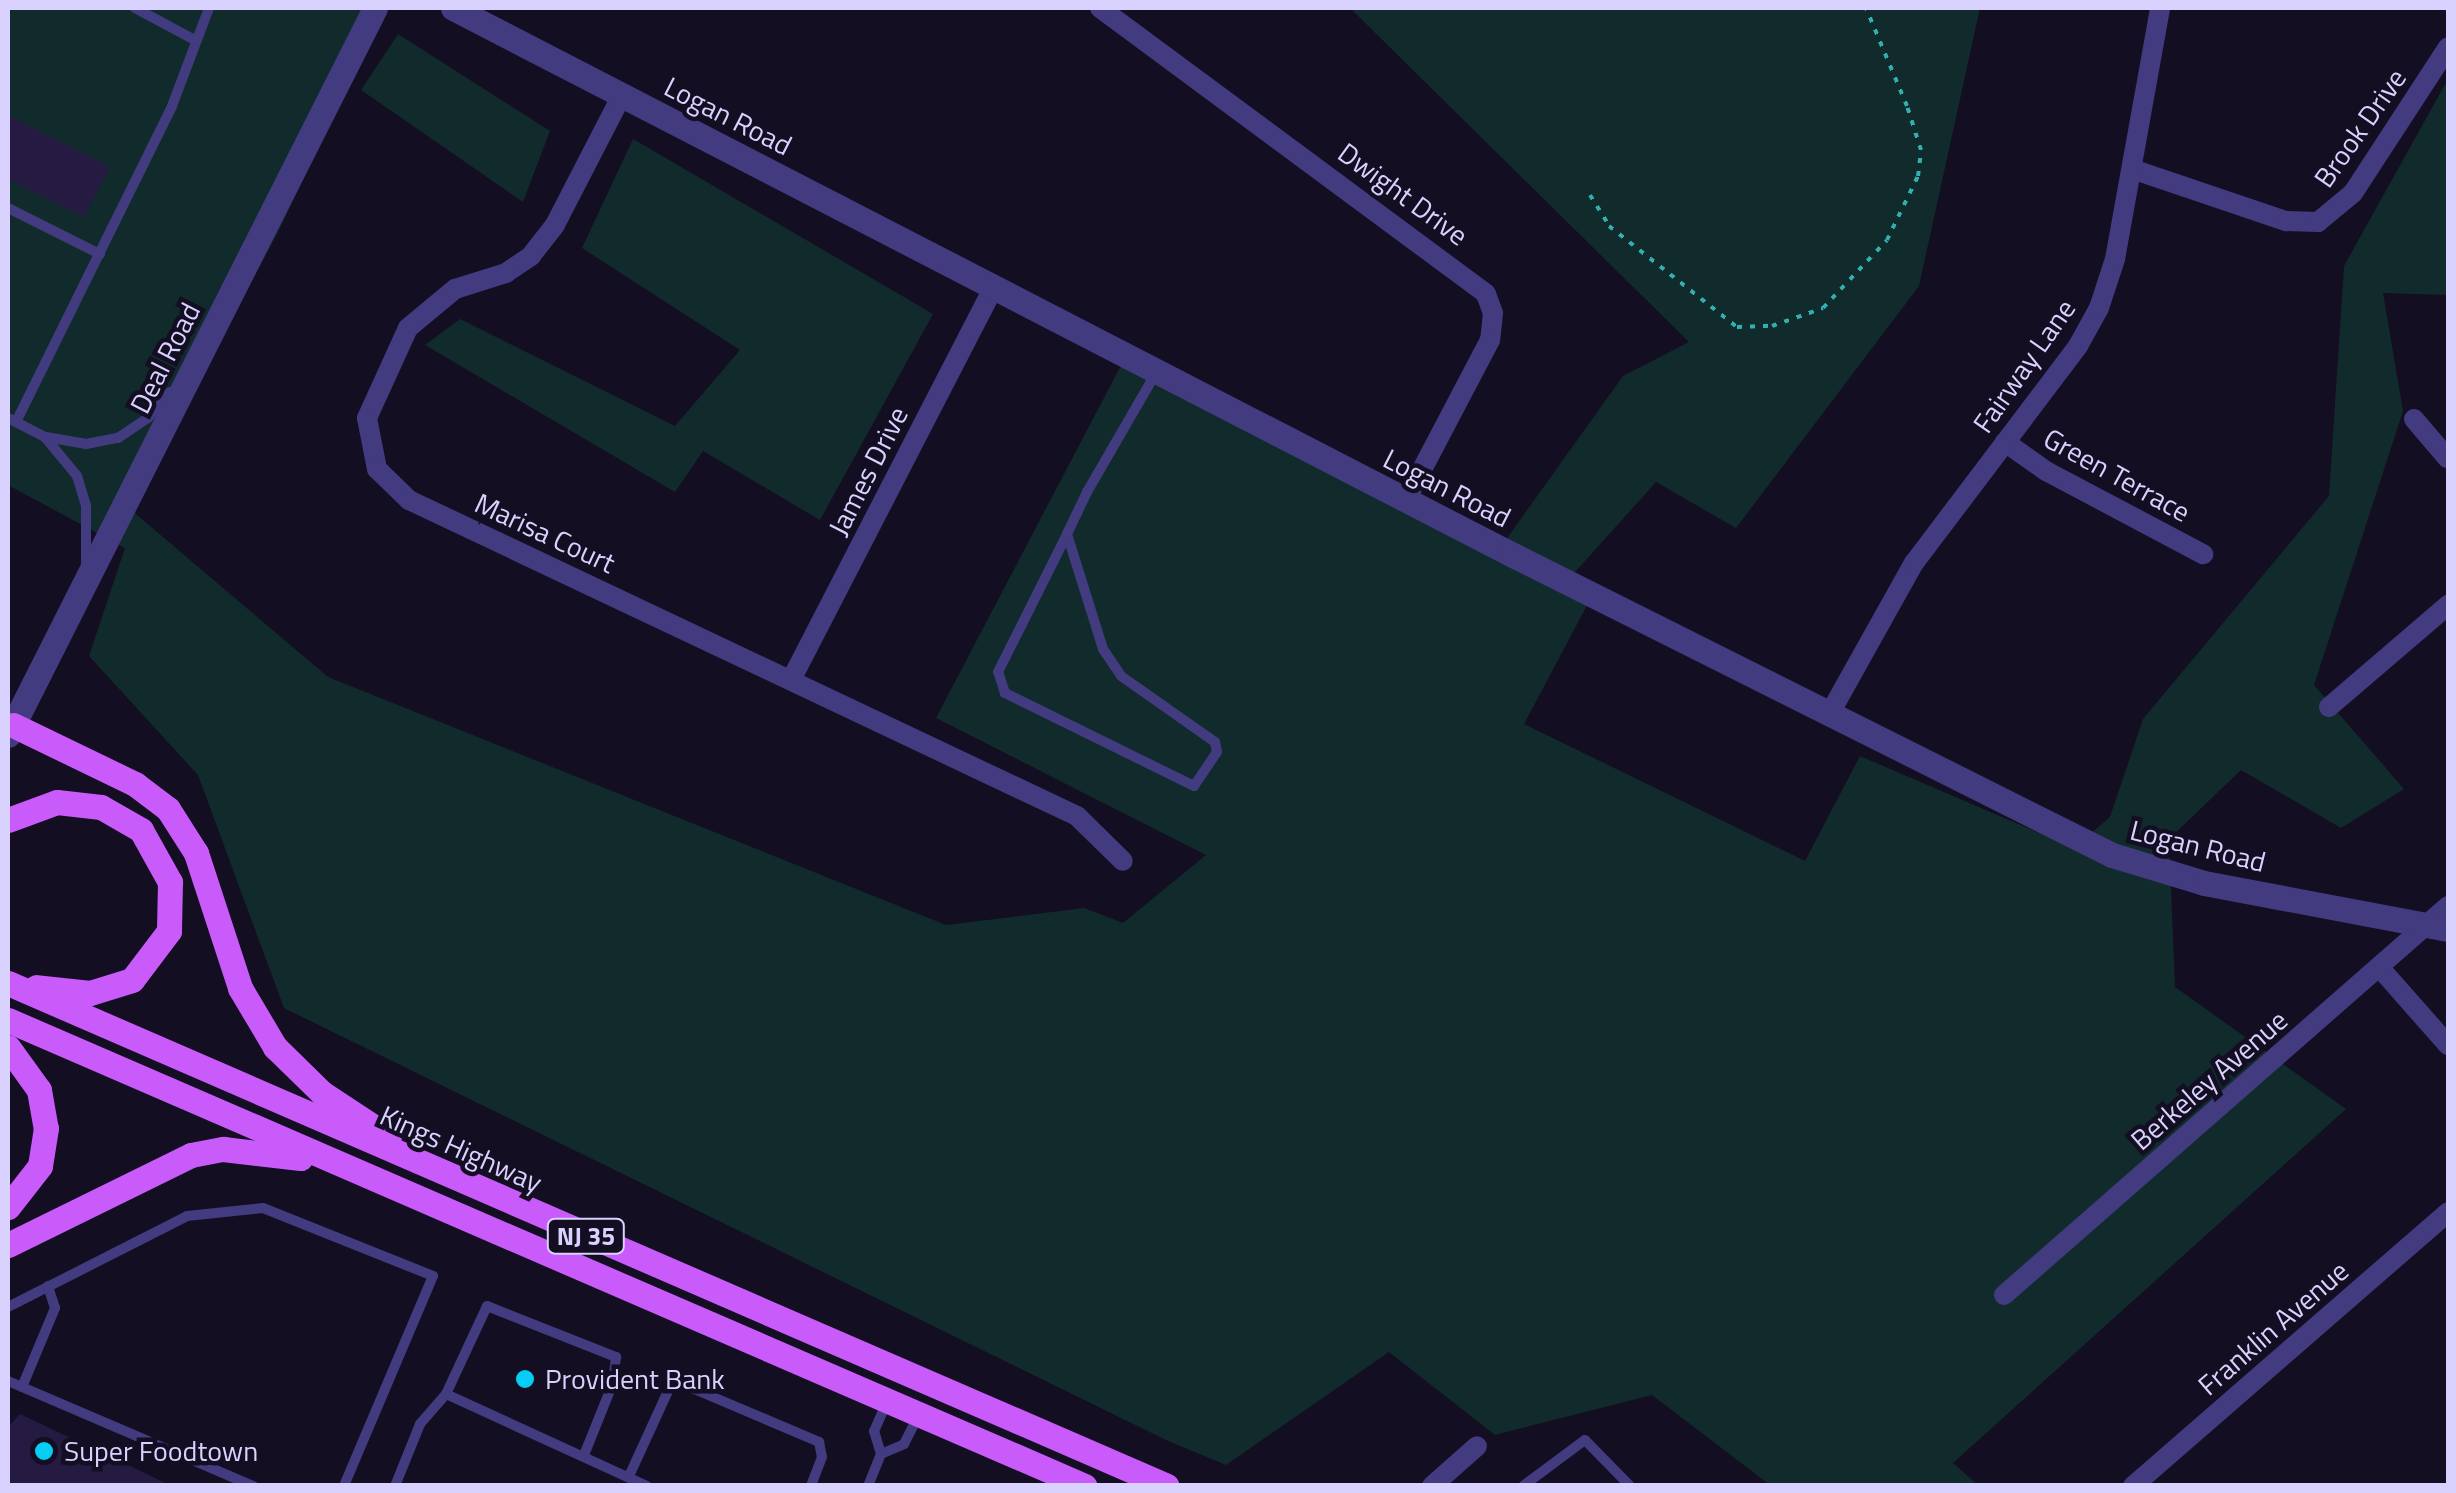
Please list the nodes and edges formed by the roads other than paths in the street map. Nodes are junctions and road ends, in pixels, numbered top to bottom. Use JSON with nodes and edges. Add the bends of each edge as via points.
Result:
{"nodes":[{"id":1,"x":134,"y":8,"type":"edge"},
{"id":2,"x":209,"y":8,"type":"edge"},
{"id":3,"x":375,"y":8,"type":"edge"},
{"id":4,"x":453,"y":8,"type":"edge"},
{"id":5,"x":1100,"y":8,"type":"edge"},
{"id":6,"x":2160,"y":8,"type":"edge"},
{"id":7,"x":194,"y":38,"type":"junction"},
{"id":8,"x":2448,"y":47,"type":"edge"},
{"id":9,"x":622,"y":95,"type":"junction"},
{"id":10,"x":2132,"y":169,"type":"junction"},
{"id":11,"x":8,"y":208,"type":"edge"},
{"id":12,"x":100,"y":254,"type":"junction"},
{"id":13,"x":994,"y":288,"type":"junction"},
{"id":14,"x":196,"y":361,"type":"junction"},
{"id":15,"x":1157,"y":372,"type":"junction"},
{"id":16,"x":2414,"y":419,"type":"dead end"},
{"id":17,"x":12,"y":420,"type":"edge"},
{"id":18,"x":44,"y":437,"type":"junction"},
{"id":19,"x":2005,"y":442,"type":"junction"},
{"id":20,"x":2448,"y":460,"type":"edge"},
{"id":21,"x":1406,"y":500,"type":"junction"},
{"id":22,"x":1066,"y":534,"type":"junction"},
{"id":23,"x":2202,"y":554,"type":"dead end"},
{"id":24,"x":84,"y":585,"type":"junction"},
{"id":25,"x":2448,"y":605,"type":"edge"},
{"id":26,"x":791,"y":680,"type":"junction"},
{"id":27,"x":2330,"y":707,"type":"dead end"},
{"id":28,"x":1830,"y":713,"type":"junction"},
{"id":29,"x":10,"y":730,"type":"edge"},
{"id":30,"x":8,"y":820,"type":"edge"},
{"id":31,"x":1123,"y":861,"type":"dead end"},
{"id":32,"x":2448,"y":906,"type":"edge"},
{"id":33,"x":2438,"y":927,"type":"edge"},
{"id":34,"x":2380,"y":968,"type":"junction"},
{"id":35,"x":8,"y":982,"type":"edge"},
{"id":36,"x":8,"y":1020,"type":"edge"},
{"id":37,"x":2448,"y":1045,"type":"edge"},
{"id":38,"x":8,"y":1047,"type":"edge"},
{"id":39,"x":340,"y":1164,"type":"junction"},
{"id":40,"x":457,"y":1180,"type":"junction"},
{"id":41,"x":8,"y":1208,"type":"edge"},
{"id":42,"x":2448,"y":1212,"type":"edge"},
{"id":43,"x":8,"y":1245,"type":"edge"},
{"id":44,"x":48,"y":1286,"type":"junction"},
{"id":45,"x":2004,"y":1295,"type":"dead end"},
{"id":46,"x":8,"y":1306,"type":"edge"},
{"id":47,"x":8,"y":1381,"type":"edge"},
{"id":48,"x":22,"y":1387,"type":"junction"},
{"id":49,"x":446,"y":1394,"type":"junction"},
{"id":50,"x":888,"y":1402,"type":"junction"},
{"id":51,"x":919,"y":1415,"type":"junction"},
{"id":52,"x":1477,"y":1446,"type":"dead end"},
{"id":53,"x":881,"y":1454,"type":"junction"},
{"id":54,"x":584,"y":1455,"type":"junction"},
{"id":55,"x":630,"y":1474,"type":"junction"},
{"id":56,"x":253,"y":1486,"type":"edge"},
{"id":57,"x":344,"y":1486,"type":"edge"},
{"id":58,"x":395,"y":1486,"type":"edge"},
{"id":59,"x":647,"y":1486,"type":"edge"},
{"id":60,"x":810,"y":1486,"type":"edge"},
{"id":61,"x":868,"y":1486,"type":"edge"},
{"id":62,"x":1085,"y":1486,"type":"edge"},
{"id":63,"x":1167,"y":1486,"type":"edge"},
{"id":64,"x":1432,"y":1486,"type":"edge"},
{"id":65,"x":1523,"y":1486,"type":"edge"},
{"id":66,"x":1630,"y":1486,"type":"edge"},
{"id":67,"x":2134,"y":1486,"type":"edge"}],
"edges":[{"from":1,"to":7,"type":"lane"},
{"from":2,"to":7,"type":"lane"},
{"from":3,"to":14,"type":"street","name":"Deal Road"},
{"from":4,"to":9,"type":"street","name":"Logan Road"},
{"from":5,"to":21,"type":"street","name":"Dwight Drive","via":[[1486,294],[1493,314],[1490,340]]},
{"from":6,"to":10,"type":"street","name":"Fairway Lane"},
{"from":7,"to":12,"type":"lane","via":[[172,106]]},
{"from":8,"to":10,"type":"street","name":"Brook Drive","via":[[2353,193],[2318,222],[2286,221]]},
{"from":9,"to":13,"type":"street","name":"Logan Road"},
{"from":9,"to":26,"type":"street","name":"Marisa Court","via":[[555,225],[531,256],[506,273],[456,289],[408,328],[371,398],[370,454],[385,480],[409,500]]},
{"from":10,"to":19,"type":"street","name":"Fairway Lane","via":[[2099,308]]},
{"from":11,"to":12,"type":"lane"},
{"from":12,"to":17,"type":"lane"},
{"from":13,"to":15,"type":"street","name":"Logan Road"},
{"from":13,"to":26,"type":"street","name":"James Drive"},
{"from":14,"to":18,"type":"lane","via":[[148,418],[118,438],[86,444]]},
{"from":14,"to":24,"type":"street","name":"Deal Road"},
{"from":15,"to":21,"type":"street","name":"Logan Road"},
{"from":15,"to":22,"type":"lane"},
{"from":16,"to":20,"type":"street"},
{"from":17,"to":18,"type":"lane"},
{"from":18,"to":24,"type":"lane","via":[[76,476],[86,505]]},
{"from":19,"to":23,"type":"street","name":"Green Terrace"},
{"from":19,"to":28,"type":"street","name":"Fairway Lane","via":[[1903,579]]},
{"from":21,"to":28,"type":"street","name":"Logan Road"},
{"from":22,"to":22,"type":"lane","via":[[998,672],[999,682],[1005,693],[1194,786],[1217,752],[1214,742],[1121,676],[1103,648]]},
{"from":24,"to":29,"type":"street","name":"Deal Road"},
{"from":25,"to":27,"type":"street"},
{"from":26,"to":31,"type":"street","name":"Marisa Court","via":[[1077,816]]},
{"from":28,"to":33,"type":"street","name":"Logan Road","via":[[2138,864]]},
{"from":29,"to":40,"type":"main road","via":[[135,784],[168,809],[204,872],[240,988],[275,1047],[322,1092]]},
{"from":30,"to":35,"type":"main road","via":[[57,802],[120,814],[162,858],[172,916],[159,952],[120,986],[90,993]]},
{"from":32,"to":33,"type":"street","name":"Berkeley Avenue"},
{"from":33,"to":34,"type":"street","name":"Berkeley Avenue"},
{"from":34,"to":37,"type":"street"},
{"from":34,"to":45,"type":"street","name":"Berkeley Avenue"},
{"from":35,"to":40,"type":"main road","name":"Kings Highway","number":"NJ 35"},
{"from":36,"to":39,"type":"main road","number":"NJ 35"},
{"from":38,"to":41,"type":"main road","via":[[39,1090],[46,1128],[40,1166]]},
{"from":39,"to":43,"type":"main road","via":[[208,1151]]},
{"from":39,"to":50,"type":"main road","number":"NJ 35"},
{"from":40,"to":63,"type":"main road","name":"Kings Highway","number":"NJ 35"},
{"from":42,"to":67,"type":"street","name":"Franklin Avenue"},
{"from":44,"to":46,"type":"lane"},
{"from":44,"to":48,"type":"lane","via":[[54,1308]]},
{"from":44,"to":57,"type":"lane","via":[[186,1216],[263,1208],[434,1276]]},
{"from":47,"to":48,"type":"lane"},
{"from":48,"to":56,"type":"lane"},
{"from":49,"to":54,"type":"lane"},
{"from":49,"to":54,"type":"lane","via":[[487,1306],[616,1357],[613,1383]]},
{"from":49,"to":58,"type":"lane","via":[[432,1404]]},
{"from":50,"to":51,"type":"main road","number":"NJ 35"},
{"from":50,"to":53,"type":"lane","via":[[874,1430]]},
{"from":51,"to":53,"type":"lane","via":[[904,1444]]},
{"from":51,"to":62,"type":"main road","number":"NJ 35"},
{"from":52,"to":64,"type":"street"},
{"from":53,"to":61,"type":"lane"},
{"from":54,"to":55,"type":"lane"},
{"from":55,"to":59,"type":"lane"},
{"from":55,"to":60,"type":"lane","via":[[673,1380],[818,1442],[822,1456]]},
{"from":65,"to":66,"type":"lane","via":[[1585,1440]]}]}
